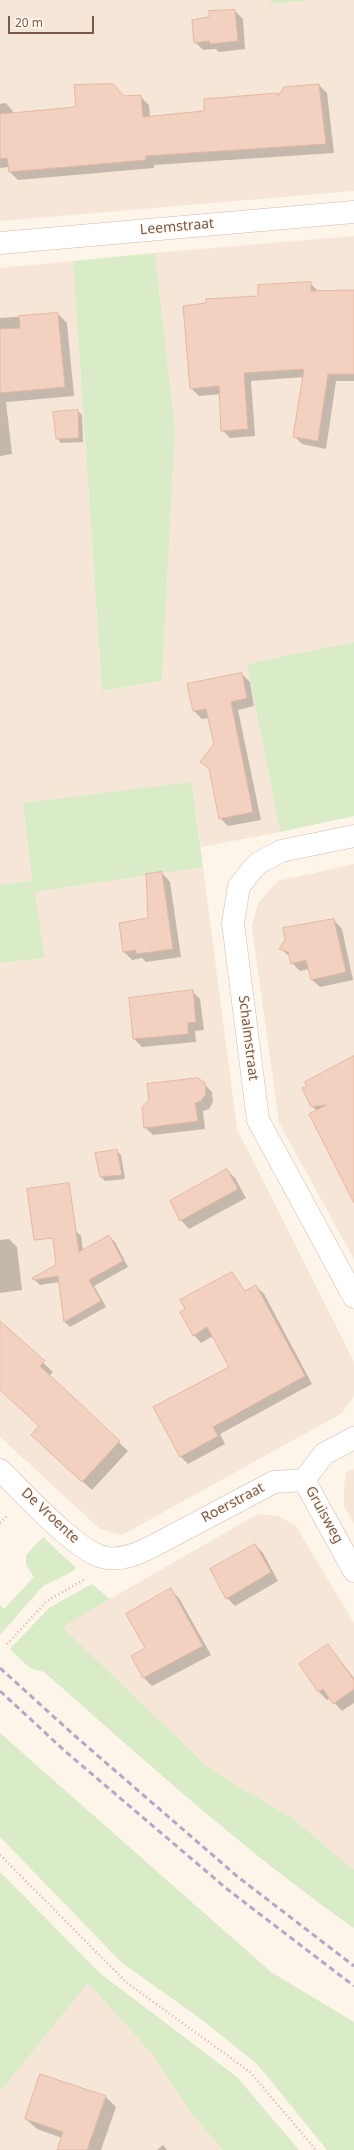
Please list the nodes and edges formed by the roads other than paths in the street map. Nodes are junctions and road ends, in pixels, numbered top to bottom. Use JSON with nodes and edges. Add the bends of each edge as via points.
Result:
{"nodes":[{"id":1,"x":354,"y":212,"type":"edge"},
{"id":2,"x":0,"y":243,"type":"edge"},
{"id":3,"x":354,"y":836,"type":"edge"},
{"id":4,"x":354,"y":1297,"type":"edge"},
{"id":5,"x":354,"y":1438,"type":"edge"},
{"id":6,"x":0,"y":1470,"type":"edge"},
{"id":7,"x":304,"y":1480,"type":"junction"},
{"id":8,"x":103,"y":1557,"type":"joint"},
{"id":9,"x":354,"y":1570,"type":"edge"}],
"edges":[{"from":1,"to":2,"type":"street","name":"Leemstraat"},
{"from":3,"to":4,"type":"street","name":"Schalmstraat","via":[[281,851],[256,864],[239,886],[233,923],[258,1120]]},
{"from":5,"to":7,"type":"street","via":[[324,1454]]},
{"from":6,"to":8,"type":"street","name":"De Vroente","via":[[71,1538]]},
{"from":7,"to":8,"type":"street","name":"Roerstraat","via":[[274,1482],[139,1553],[122,1557]]},
{"from":7,"to":9,"type":"street","name":"Gruisweg"}]}
